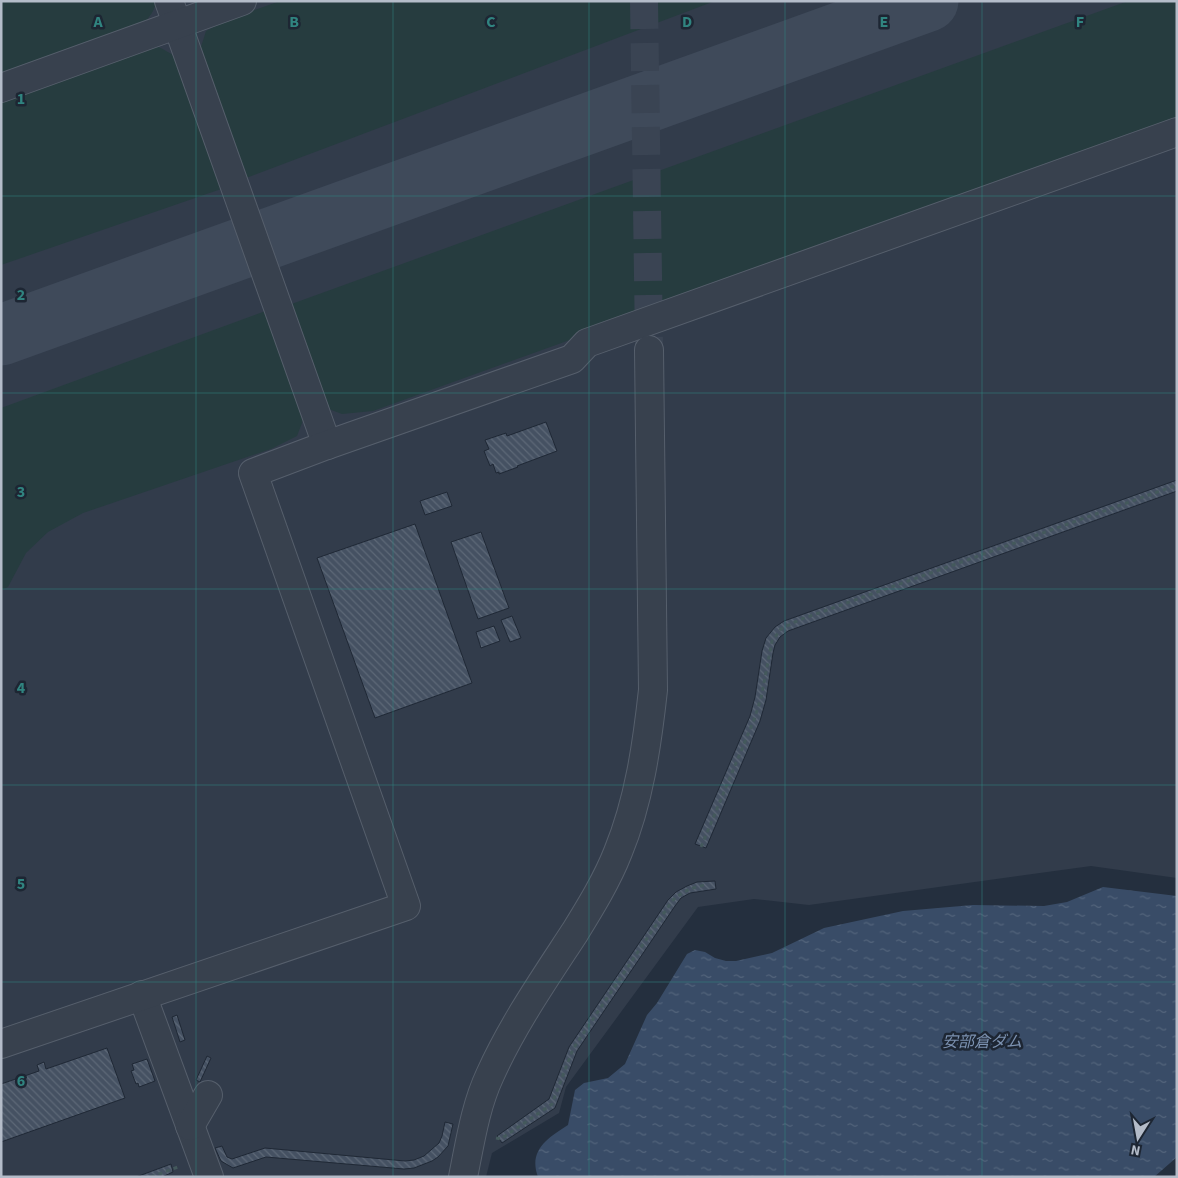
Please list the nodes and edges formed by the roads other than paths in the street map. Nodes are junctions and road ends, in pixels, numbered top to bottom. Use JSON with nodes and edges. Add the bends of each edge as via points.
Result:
{"nodes":[{"id":1,"x":242,"y":1,"type":"edge"},
{"id":2,"x":173,"y":13,"type":"edge"},
{"id":3,"x":1,"y":88,"type":"edge"},
{"id":4,"x":1177,"y":132,"type":"edge"},
{"id":5,"x":649,"y":350,"type":"tunnel mouth"},
{"id":6,"x":327,"y":445,"type":"junction"},
{"id":7,"x":142,"y":995,"type":"junction"},
{"id":8,"x":1,"y":1044,"type":"edge"},
{"id":9,"x":208,"y":1095,"type":"dead end"},
{"id":10,"x":190,"y":1126,"type":"junction"},
{"id":11,"x":208,"y":1177,"type":"edge"},
{"id":12,"x":463,"y":1177,"type":"edge"}],
"edges":[{"from":1,"to":2,"type":"street"},
{"from":2,"to":3,"type":"street"},
{"from":2,"to":6,"type":"street"},
{"from":4,"to":6,"type":"street","via":[[587,343],[572,359]]},
{"from":5,"to":12,"type":"street","via":[[653,690],[647,746],[636,798],[618,852],[599,892],[517,1024],[489,1077]]},
{"from":6,"to":7,"type":"street","via":[[253,473],[406,906]]},
{"from":7,"to":8,"type":"street"},
{"from":7,"to":10,"type":"street"},
{"from":9,"to":10,"type":"street"},
{"from":10,"to":11,"type":"street"}]}
